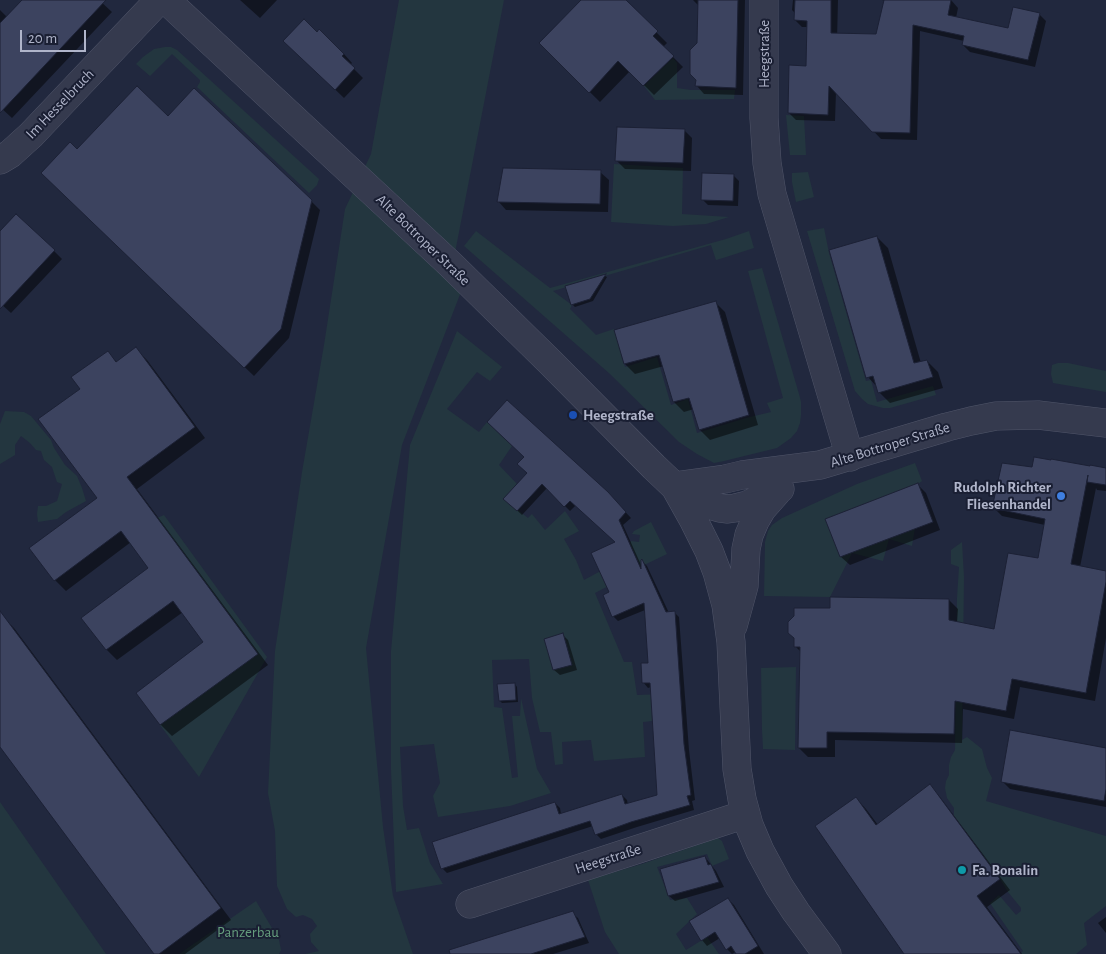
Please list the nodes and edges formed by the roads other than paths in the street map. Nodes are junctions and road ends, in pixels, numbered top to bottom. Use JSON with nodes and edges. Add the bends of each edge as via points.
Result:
{"nodes":[{"id":1,"x":159,"y":0,"type":"edge"},
{"id":2,"x":166,"y":0,"type":"edge"},
{"id":3,"x":764,"y":0,"type":"edge"},
{"id":4,"x":0,"y":160,"type":"edge"},
{"id":5,"x":1106,"y":423,"type":"edge"},
{"id":6,"x":850,"y":457,"type":"junction"},
{"id":7,"x":820,"y":465,"type":"junction"},
{"id":8,"x":674,"y":486,"type":"junction"},
{"id":9,"x":780,"y":489,"type":"junction"},
{"id":10,"x":730,"y":635,"type":"junction"},
{"id":11,"x":746,"y":814,"type":"junction"},
{"id":12,"x":470,"y":904,"type":"dead end"},
{"id":13,"x":827,"y":954,"type":"edge"}],
"edges":[{"from":1,"to":4,"type":"street","name":"Im Hesselbruch","via":[[31,135]]},
{"from":2,"to":8,"type":"street","name":"Alte Bottroper Straße","via":[[443,257]]},
{"from":3,"to":6,"type":"street","name":"Heegstraße","via":[[764,118],[772,194]]},
{"from":5,"to":6,"type":"street","name":"Alte Bottroper Straße","via":[[1038,415],[996,416]]},
{"from":6,"to":7,"type":"street","name":"Alte Bottroper Straße"},
{"from":7,"to":8,"type":"street","name":"Alte Bottroper Straße"},
{"from":7,"to":9,"type":"street"},
{"from":8,"to":9,"type":"street","name":"Alte Bottroper Straße","via":[[703,503],[728,509],[764,498]]},
{"from":8,"to":10,"type":"street","via":[[715,566],[726,604]]},
{"from":9,"to":10,"type":"street","via":[[762,509],[749,535],[744,586]]},
{"from":10,"to":11,"type":"street","via":[[737,769]]},
{"from":11,"to":12,"type":"street","name":"Heegstraße"},
{"from":11,"to":13,"type":"street","via":[[774,878]]}]}
